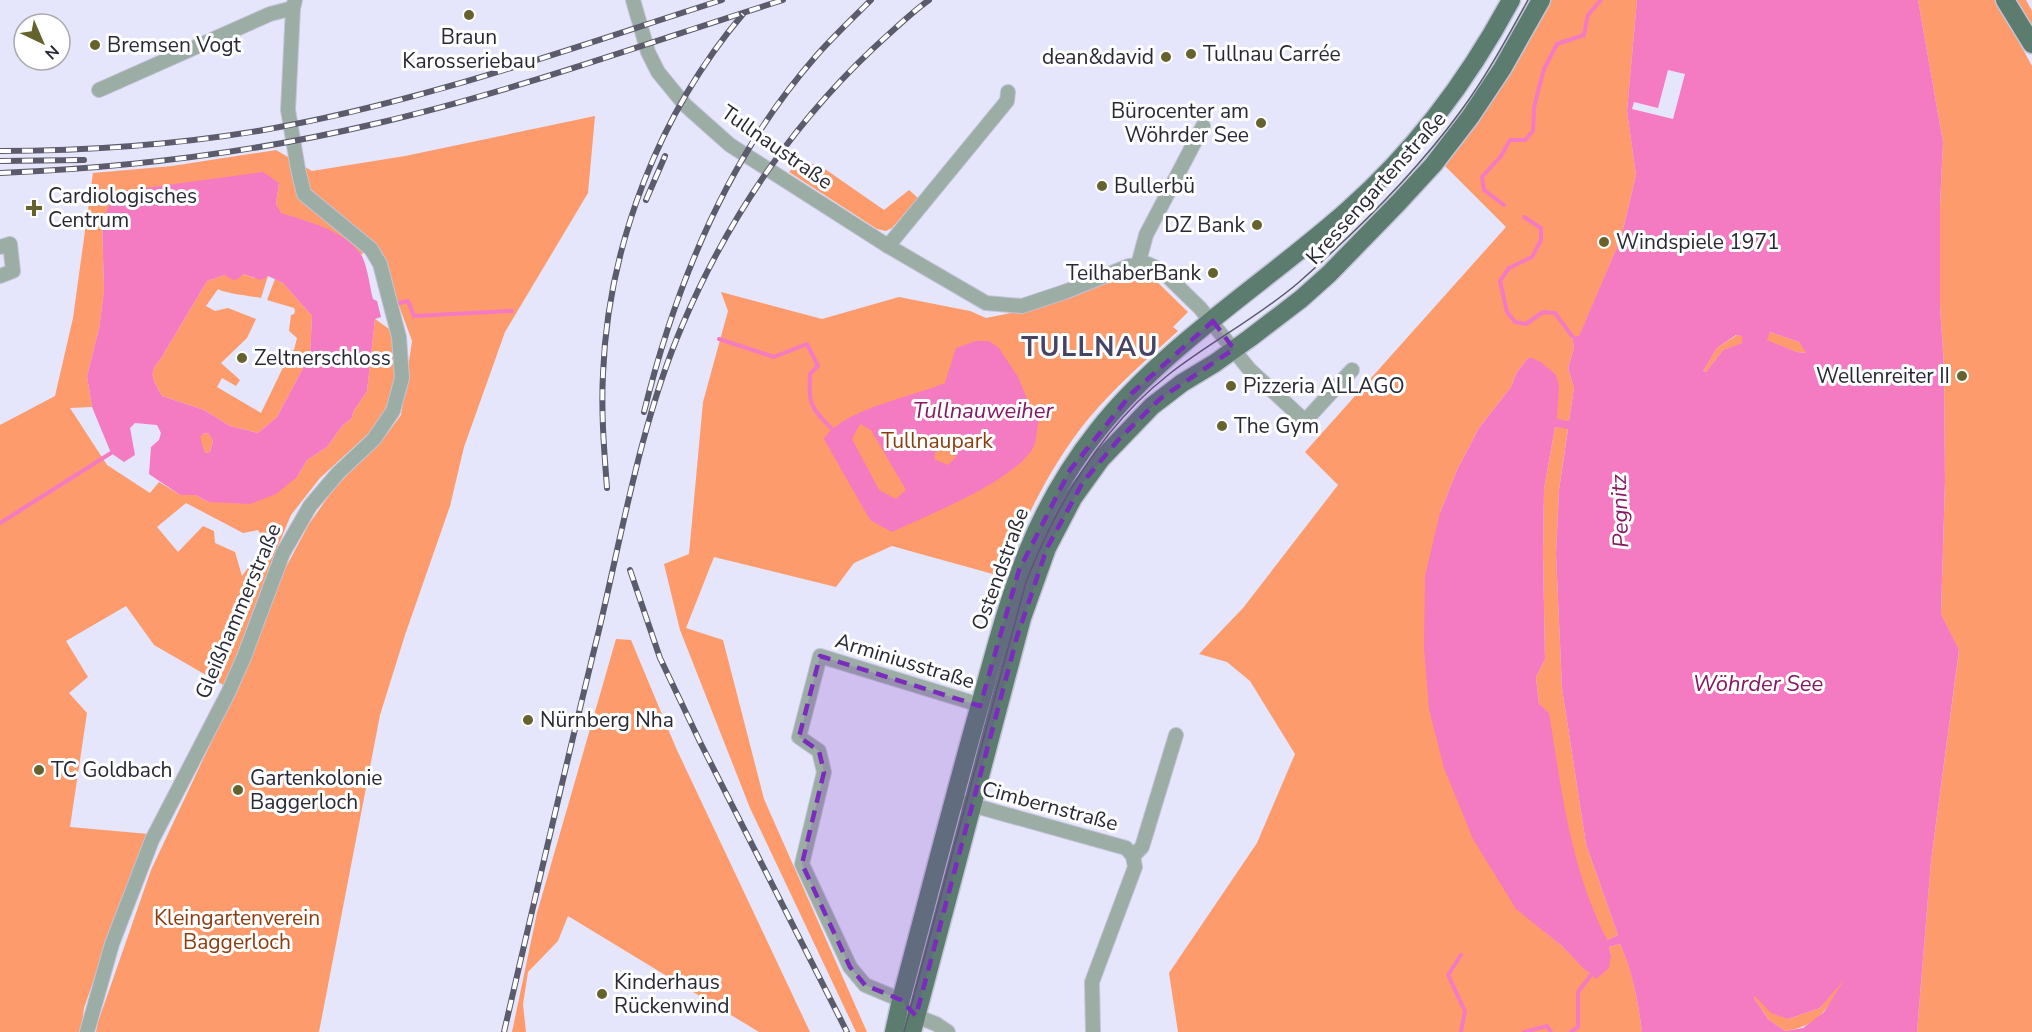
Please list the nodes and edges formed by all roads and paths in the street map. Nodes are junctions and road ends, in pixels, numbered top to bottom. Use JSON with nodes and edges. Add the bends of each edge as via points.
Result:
{"nodes":[{"id":1,"x":633,"y":0,"type":"edge"},
{"id":2,"x":1511,"y":0,"type":"edge"},
{"id":3,"x":1540,"y":0,"type":"edge"},
{"id":4,"x":2005,"y":0,"type":"edge"},
{"id":5,"x":294,"y":4,"type":"edge"},
{"id":6,"x":2032,"y":44,"type":"edge"},
{"id":7,"x":99,"y":90,"type":"dead end"},
{"id":8,"x":1008,"y":92,"type":"dead end"},
{"id":9,"x":1203,"y":126,"type":"dead end"},
{"id":10,"x":888,"y":246,"type":"junction"},
{"id":11,"x":0,"y":247,"type":"edge"},
{"id":12,"x":1138,"y":265,"type":"junction"},
{"id":13,"x":0,"y":276,"type":"edge"},
{"id":14,"x":1213,"y":321,"type":"junction"},
{"id":15,"x":1234,"y":349,"type":"junction"},
{"id":16,"x":1352,"y":370,"type":"dead end"},
{"id":17,"x":980,"y":706,"type":"junction"},
{"id":18,"x":1176,"y":735,"type":"dead end"},
{"id":19,"x":954,"y":800,"type":"junction"},
{"id":20,"x":972,"y":806,"type":"junction"},
{"id":21,"x":1133,"y":856,"type":"junction"},
{"id":22,"x":901,"y":1000,"type":"junction"},
{"id":23,"x":914,"y":1024,"type":"edge"},
{"id":24,"x":87,"y":1032,"type":"edge"},
{"id":25,"x":894,"y":1032,"type":"edge"},
{"id":26,"x":948,"y":1032,"type":"edge"},
{"id":27,"x":1093,"y":1032,"type":"edge"}],
"edges":[{"from":1,"to":10,"type":"street","name":"Tullnaustraße","via":[[648,52],[658,72],[685,105],[730,145]]},
{"from":2,"to":14,"type":"main road","name":"Kressengartenstraße","via":[[1456,88],[1390,169],[1348,210]]},
{"from":3,"to":15,"type":"main road","name":"Kressengartenstraße","via":[[1480,102],[1421,178],[1321,281]]},
{"from":4,"to":6,"type":"main road"},
{"from":5,"to":7,"type":"street"},
{"from":5,"to":24,"type":"street","name":"Gleißhammerstraße","via":[[288,110],[304,194],[371,249],[380,264],[399,337],[402,378],[393,411],[374,439],[310,506],[283,553],[228,693],[152,840],[112,944]]},
{"from":8,"to":10,"type":"street","via":[[1007,101]]},
{"from":9,"to":12,"type":"street","via":[[1146,234]]},
{"from":10,"to":12,"type":"street","name":"Tullnaustraße","via":[[986,303],[1022,306]]},
{"from":11,"to":13,"type":"street","via":[[10,243],[13,271]]},
{"from":12,"to":14,"type":"street","via":[[1148,264],[1161,270]]},
{"from":14,"to":15,"type":"street"},
{"from":14,"to":17,"type":"main road","name":"Ostendstraße","via":[[1114,412],[1057,490],[1017,576]]},
{"from":15,"to":16,"type":"street","via":[[1254,374],[1305,421]]},
{"from":15,"to":20,"type":"main road","name":"Ostendstraße","via":[[1144,414],[1101,459],[1068,507],[1028,599]]},
{"from":17,"to":19,"type":"main road","name":"Ostendstraße"},
{"from":17,"to":22,"type":"street","name":"Arminiusstraße","via":[[820,656],[799,737],[819,751],[824,772],[802,864],[850,967],[865,985]]},
{"from":18,"to":21,"type":"street","name":"Cimbernstraße","via":[[1142,847]]},
{"from":19,"to":20,"type":"street","name":"Cimbernstraße"},
{"from":19,"to":22,"type":"main road","name":"Ostendstraße"},
{"from":20,"to":21,"type":"street","name":"Cimbernstraße","via":[[1126,848]]},
{"from":20,"to":23,"type":"main road","name":"Ostendstraße"},
{"from":21,"to":27,"type":"street","name":"Cimbernstraße","via":[[1135,867],[1092,982]]},
{"from":22,"to":23,"type":"main road"},
{"from":22,"to":25,"type":"main road","name":"Ostendstraße"},
{"from":23,"to":26,"type":"street","via":[[936,1024]]}]}
